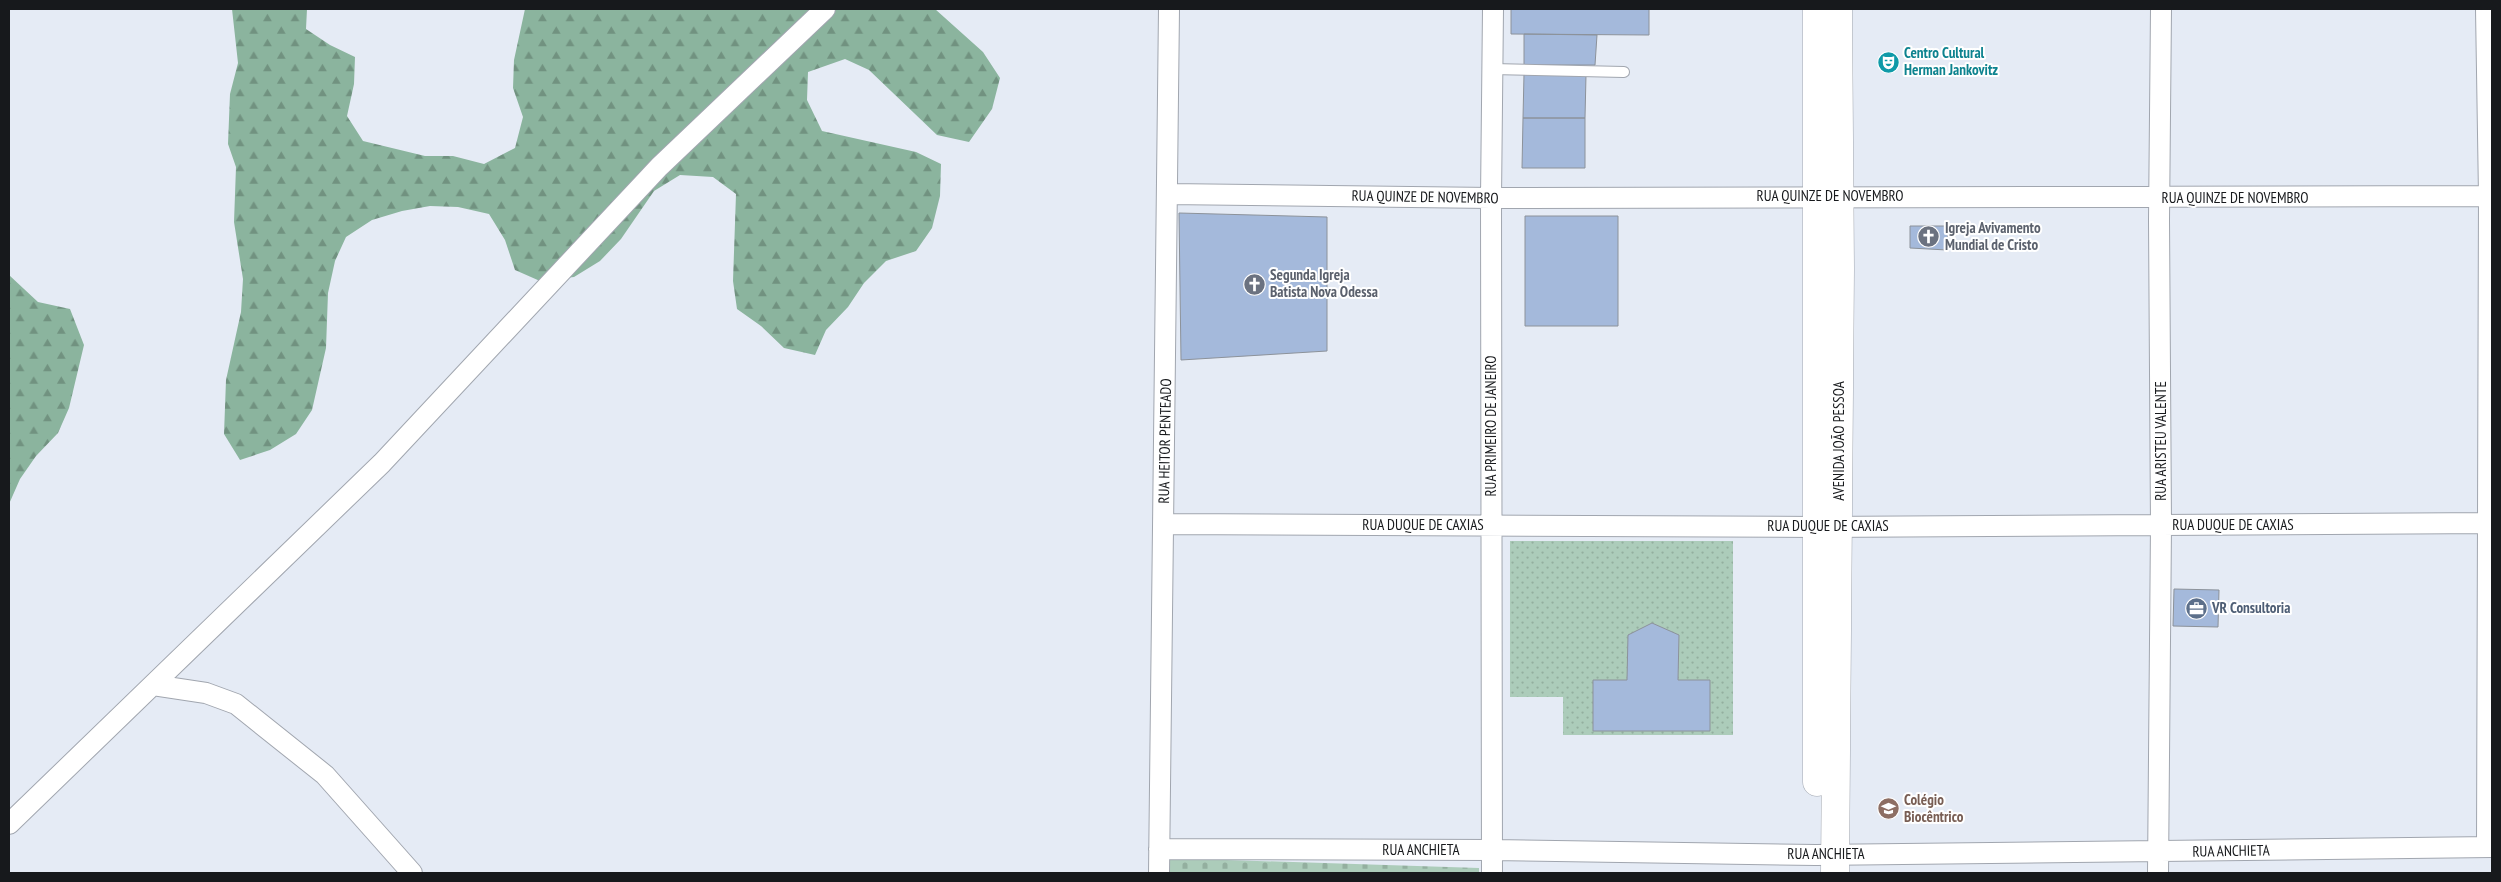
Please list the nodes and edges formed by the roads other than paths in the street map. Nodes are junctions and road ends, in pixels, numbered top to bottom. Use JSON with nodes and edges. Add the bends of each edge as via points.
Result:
{"nodes":[{"id":1,"x":825,"y":9,"type":"edge"},
{"id":2,"x":1168,"y":9,"type":"edge"},
{"id":3,"x":1493,"y":9,"type":"edge"},
{"id":4,"x":2161,"y":9,"type":"edge"},
{"id":5,"x":2486,"y":9,"type":"edge"},
{"id":6,"x":1828,"y":20,"type":"edge"},
{"id":7,"x":1492,"y":69,"type":"junction"},
{"id":8,"x":1624,"y":72,"type":"dead end"},
{"id":9,"x":1168,"y":194,"type":"junction"},
{"id":10,"x":1829,"y":196,"type":"junction"},
{"id":11,"x":2490,"y":196,"type":"edge"},
{"id":12,"x":1491,"y":198,"type":"junction"},
{"id":13,"x":2160,"y":198,"type":"junction"},
{"id":14,"x":2490,"y":523,"type":"edge"},
{"id":15,"x":1164,"y":524,"type":"junction"},
{"id":16,"x":2161,"y":525,"type":"junction"},
{"id":17,"x":1490,"y":526,"type":"junction"},
{"id":18,"x":1828,"y":527,"type":"junction"},
{"id":19,"x":153,"y":685,"type":"junction"},
{"id":20,"x":9,"y":824,"type":"edge"},
{"id":21,"x":2489,"y":847,"type":"edge"},
{"id":22,"x":1159,"y":849,"type":"junction"},
{"id":23,"x":1492,"y":850,"type":"junction"},
{"id":24,"x":2158,"y":852,"type":"junction"},
{"id":25,"x":1825,"y":864,"type":"edge"},
{"id":26,"x":412,"y":873,"type":"edge"},
{"id":27,"x":1159,"y":873,"type":"edge"},
{"id":28,"x":1492,"y":873,"type":"edge"},
{"id":29,"x":2158,"y":873,"type":"edge"}],
"edges":[{"from":1,"to":19,"type":"street","via":[[659,167],[382,463]]},
{"from":2,"to":9,"type":"street","name":"RUA HEITOR PENTEADO"},
{"from":3,"to":7,"type":"street","name":"RUA PRIMEIRO DE JANEIRO"},
{"from":4,"to":13,"type":"street","name":"RUA ARISTEU VALENTE"},
{"from":5,"to":11,"type":"street"},
{"from":6,"to":10,"type":"main road","name":"AVENIDA JOÃO PESSOA"},
{"from":7,"to":8,"type":"lane"},
{"from":7,"to":12,"type":"street","name":"RUA PRIMEIRO DE JANEIRO"},
{"from":9,"to":12,"type":"street","name":"RUA QUINZE DE NOVEMBRO"},
{"from":9,"to":15,"type":"street","name":"RUA HEITOR PENTEADO"},
{"from":10,"to":12,"type":"street","name":"RUA QUINZE DE NOVEMBRO"},
{"from":10,"to":13,"type":"street","name":"RUA QUINZE DE NOVEMBRO"},
{"from":10,"to":18,"type":"main road","name":"AVENIDA JOÃO PESSOA"},
{"from":11,"to":13,"type":"street","name":"RUA QUINZE DE NOVEMBRO"},
{"from":11,"to":14,"type":"street"},
{"from":12,"to":17,"type":"street","name":"RUA PRIMEIRO DE JANEIRO"},
{"from":13,"to":16,"type":"street","name":"RUA ARISTEU VALENTE"},
{"from":14,"to":16,"type":"street","name":"RUA DUQUE DE CAXIAS"},
{"from":14,"to":21,"type":"street"},
{"from":15,"to":17,"type":"street","name":"RUA DUQUE DE CAXIAS"},
{"from":15,"to":22,"type":"street","name":"RUA HEITOR PENTEADO"},
{"from":16,"to":18,"type":"street","name":"RUA DUQUE DE CAXIAS"},
{"from":16,"to":24,"type":"street","name":"RUA ARISTEU VALENTE"},
{"from":17,"to":18,"type":"street","name":"RUA DUQUE DE CAXIAS"},
{"from":17,"to":23,"type":"street","name":"RUA PRIMEIRO DE JANEIRO"},
{"from":18,"to":25,"type":"main road","name":"AVENIDA JOÃO PESSOA"},
{"from":19,"to":20,"type":"street"},
{"from":19,"to":26,"type":"street","via":[[206,693],[236,704],[325,775]]},
{"from":21,"to":24,"type":"street","name":"RUA ANCHIETA"},
{"from":22,"to":23,"type":"street","name":"RUA ANCHIETA"},
{"from":22,"to":27,"type":"street","name":"RUA HEITOR PENTEADO"},
{"from":23,"to":25,"type":"street","name":"RUA ANCHIETA"},
{"from":23,"to":28,"type":"street","name":"RUA PRIMEIRO DE JANEIRO"},
{"from":24,"to":25,"type":"street","name":"RUA ANCHIETA"},
{"from":24,"to":29,"type":"street","name":"RUA ARISTEU VALENTE"}]}
